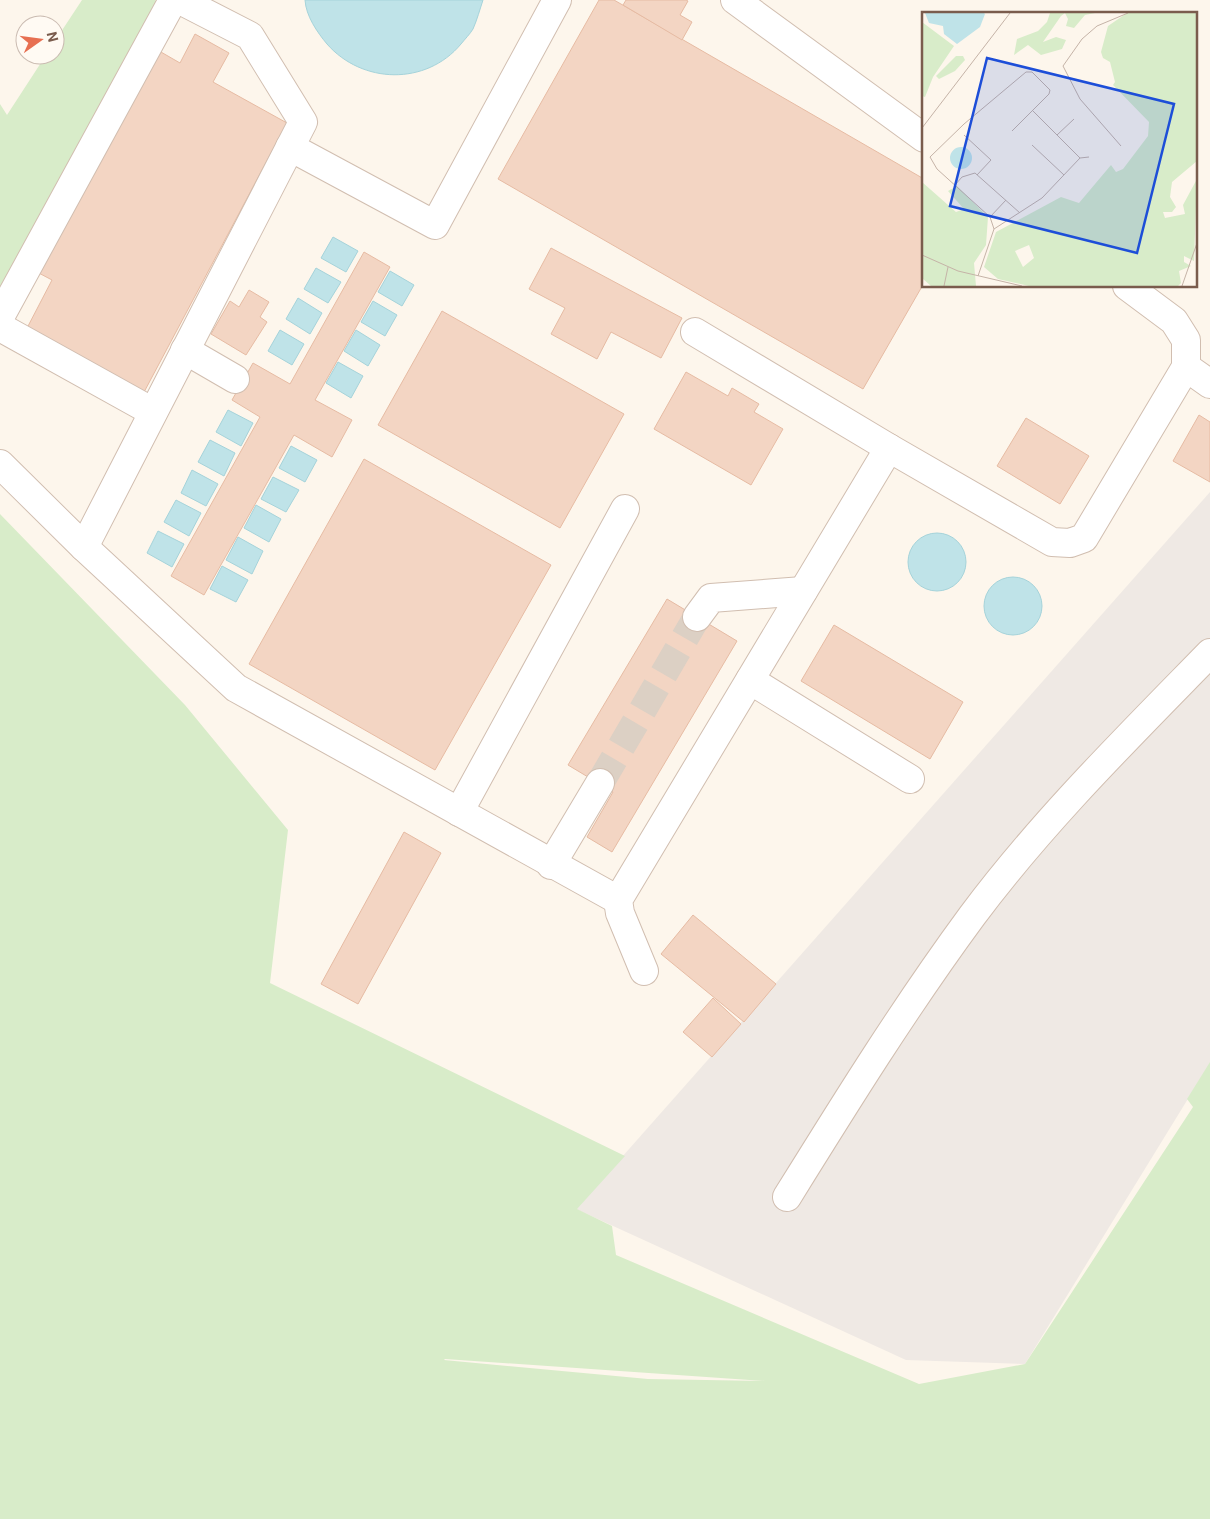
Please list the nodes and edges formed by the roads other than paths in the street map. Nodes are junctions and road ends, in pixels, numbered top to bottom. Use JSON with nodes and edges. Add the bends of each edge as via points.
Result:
{"nodes":[{"id":1,"x":173,"y":0,"type":"edge"},
{"id":2,"x":180,"y":0,"type":"edge"},
{"id":3,"x":557,"y":0,"type":"edge"},
{"id":4,"x":735,"y":0,"type":"edge"},
{"id":5,"x":922,"y":137,"type":"edge"},
{"id":6,"x":290,"y":147,"type":"junction"},
{"id":7,"x":1130,"y":288,"type":"edge"},
{"id":8,"x":0,"y":317,"type":"edge"},
{"id":9,"x":0,"y":327,"type":"edge"},
{"id":10,"x":695,"y":332,"type":"dead end"},
{"id":11,"x":185,"y":350,"type":"junction"},
{"id":12,"x":1186,"y":367,"type":"junction"},
{"id":13,"x":235,"y":378,"type":"dead end"},
{"id":14,"x":1210,"y":384,"type":"edge"},
{"id":15,"x":153,"y":412,"type":"junction"},
{"id":16,"x":888,"y":448,"type":"junction"},
{"id":17,"x":0,"y":464,"type":"edge"},
{"id":18,"x":625,"y":509,"type":"dead end"},
{"id":19,"x":84,"y":547,"type":"junction"},
{"id":20,"x":803,"y":591,"type":"junction"},
{"id":21,"x":697,"y":617,"type":"tunnel mouth"},
{"id":22,"x":1210,"y":653,"type":"edge"},
{"id":23,"x":750,"y":680,"type":"junction"},
{"id":24,"x":910,"y":779,"type":"dead end"},
{"id":25,"x":600,"y":783,"type":"tunnel mouth"},
{"id":26,"x":459,"y":812,"type":"junction"},
{"id":27,"x":551,"y":865,"type":"junction"},
{"id":28,"x":618,"y":900,"type":"junction"},
{"id":29,"x":644,"y":971,"type":"dead end"},
{"id":30,"x":787,"y":1198,"type":"dead end"}],
"edges":[{"from":1,"to":8,"type":"lane"},
{"from":2,"to":6,"type":"lane","via":[[250,36],[302,122]]},
{"from":3,"to":6,"type":"lane","via":[[435,224]]},
{"from":4,"to":5,"type":"lane"},
{"from":6,"to":11,"type":"lane"},
{"from":7,"to":12,"type":"lane","via":[[1174,321],[1186,340]]},
{"from":9,"to":15,"type":"lane"},
{"from":10,"to":16,"type":"lane"},
{"from":11,"to":13,"type":"lane"},
{"from":11,"to":15,"type":"lane"},
{"from":12,"to":14,"type":"lane"},
{"from":12,"to":16,"type":"lane","via":[[1084,538],[1070,543],[1052,542]]},
{"from":15,"to":19,"type":"lane"},
{"from":16,"to":20,"type":"lane"},
{"from":17,"to":19,"type":"lane"},
{"from":18,"to":26,"type":"lane"},
{"from":19,"to":26,"type":"lane","via":[[236,688]]},
{"from":20,"to":21,"type":"lane","via":[[711,598]]},
{"from":20,"to":23,"type":"lane"},
{"from":22,"to":30,"type":"lane","via":[[1076,790],[972,915],[884,1042]]},
{"from":23,"to":24,"type":"lane"},
{"from":23,"to":28,"type":"lane"},
{"from":25,"to":27,"type":"lane"},
{"from":26,"to":27,"type":"lane"},
{"from":27,"to":28,"type":"lane"},
{"from":28,"to":29,"type":"lane","via":[[620,913]]}]}
